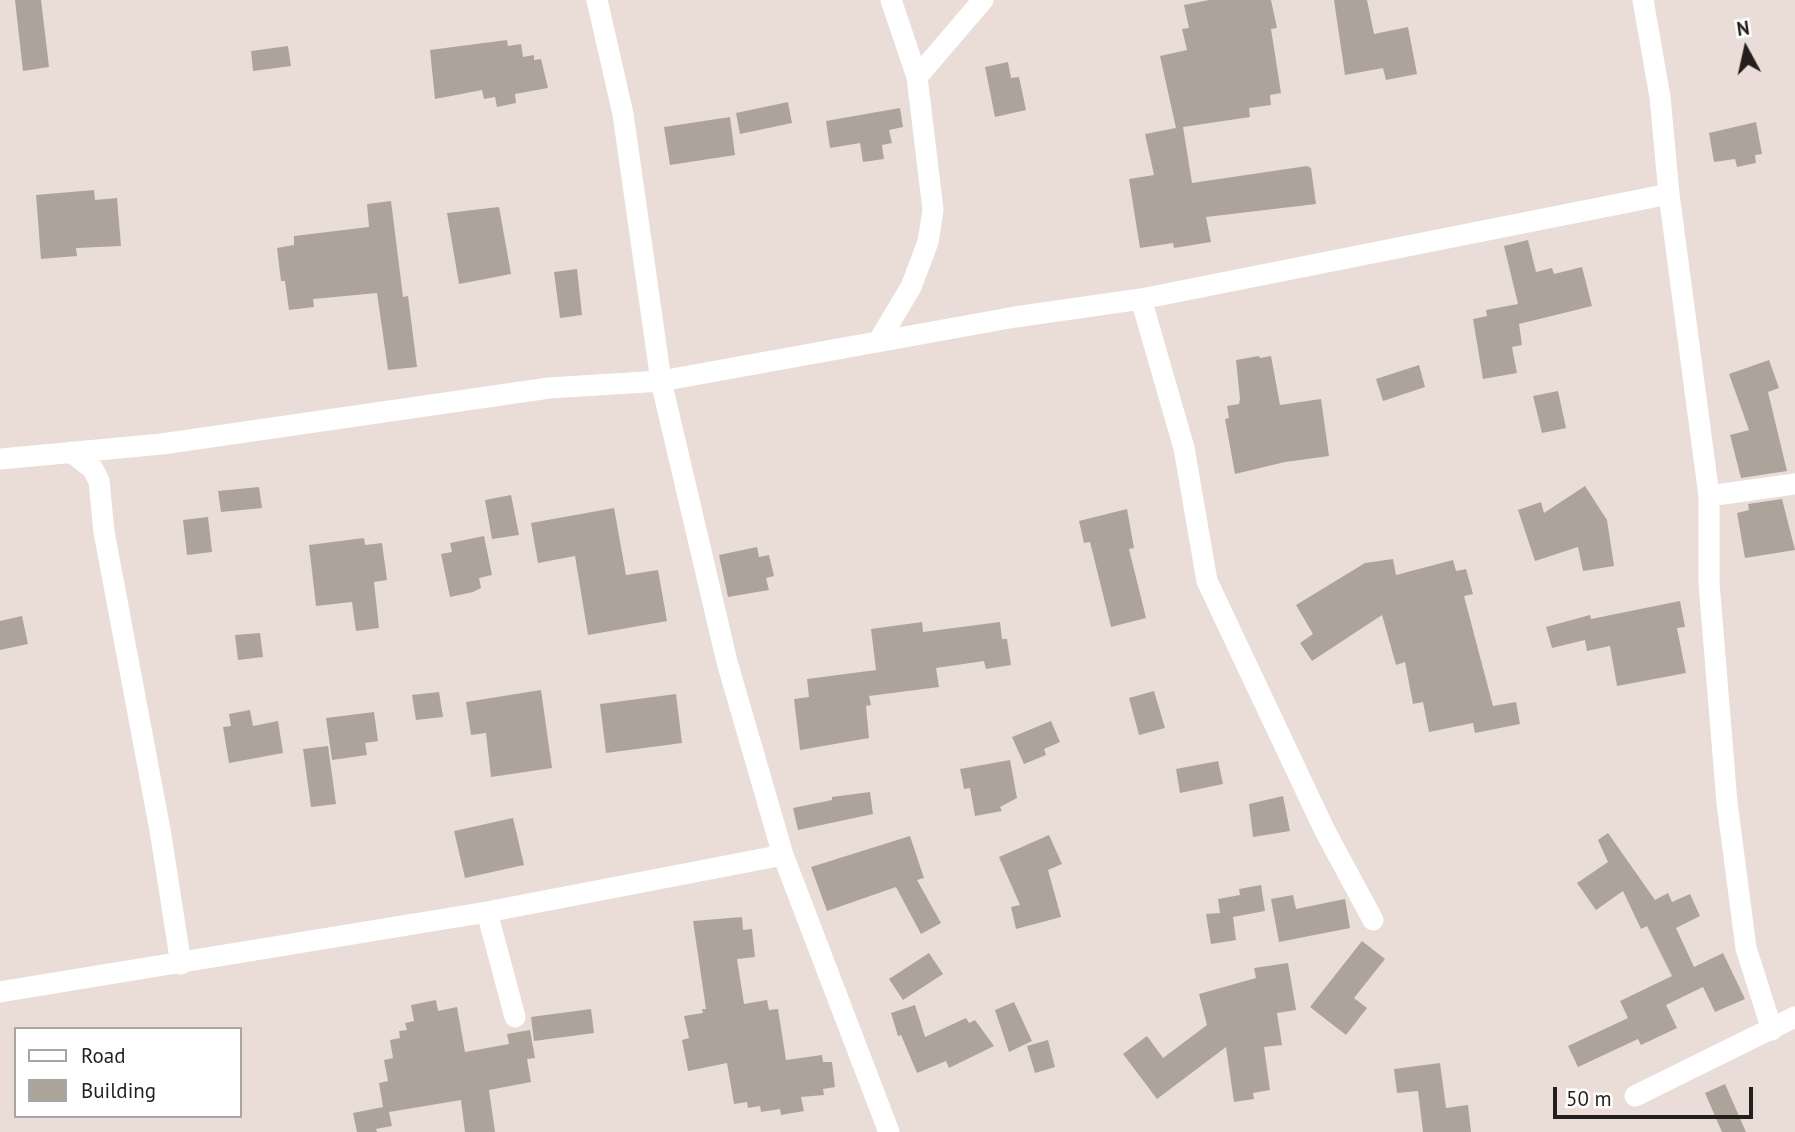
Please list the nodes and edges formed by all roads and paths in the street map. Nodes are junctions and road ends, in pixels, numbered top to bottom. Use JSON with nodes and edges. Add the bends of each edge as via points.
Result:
{"nodes":[{"id":1,"x":597,"y":0,"type":"edge"},
{"id":2,"x":891,"y":0,"type":"edge"},
{"id":3,"x":983,"y":0,"type":"edge"},
{"id":4,"x":1643,"y":0,"type":"edge"},
{"id":5,"x":917,"y":77,"type":"junction"},
{"id":6,"x":1669,"y":194,"type":"junction"},
{"id":7,"x":1140,"y":299,"type":"junction"},
{"id":8,"x":878,"y":342,"type":"junction"},
{"id":9,"x":661,"y":381,"type":"junction"},
{"id":10,"x":71,"y":452,"type":"junction"},
{"id":11,"x":0,"y":459,"type":"edge"},
{"id":12,"x":1795,"y":484,"type":"edge"},
{"id":13,"x":1709,"y":496,"type":"junction"},
{"id":14,"x":783,"y":855,"type":"junction"},
{"id":15,"x":488,"y":912,"type":"junction"},
{"id":16,"x":1373,"y":920,"type":"dead end"},
{"id":17,"x":181,"y":964,"type":"junction"},
{"id":18,"x":0,"y":992,"type":"edge"},
{"id":19,"x":515,"y":1017,"type":"dead end"},
{"id":20,"x":1795,"y":1017,"type":"edge"},
{"id":21,"x":1772,"y":1030,"type":"junction"},
{"id":22,"x":1635,"y":1096,"type":"dead end"},
{"id":23,"x":889,"y":1132,"type":"edge"}],
"edges":[{"from":1,"to":9,"type":"street","via":[[623,114]]},
{"from":2,"to":5,"type":"street"},
{"from":3,"to":5,"type":"street"},
{"from":4,"to":6,"type":"street","via":[[1660,97]]},
{"from":5,"to":8,"type":"street","via":[[933,210],[928,242],[911,287]]},
{"from":6,"to":7,"type":"street"},
{"from":6,"to":13,"type":"street"},
{"from":7,"to":8,"type":"street"},
{"from":7,"to":16,"type":"street","via":[[1184,448],[1207,581],[1325,831]]},
{"from":8,"to":9,"type":"street"},
{"from":9,"to":10,"type":"street","via":[[549,388],[187,440]]},
{"from":9,"to":14,"type":"street","via":[[727,662]]},
{"from":10,"to":11,"type":"street"},
{"from":10,"to":17,"type":"street","via":[[93,468],[99,481],[104,532]]},
{"from":12,"to":13,"type":"street"},
{"from":13,"to":21,"type":"street","via":[[1709,583],[1727,803],[1746,948]]},
{"from":14,"to":15,"type":"street"},
{"from":14,"to":23,"type":"street"},
{"from":15,"to":17,"type":"street"},
{"from":15,"to":19,"type":"street"},
{"from":17,"to":18,"type":"street"},
{"from":20,"to":21,"type":"street"},
{"from":21,"to":22,"type":"street"}]}
